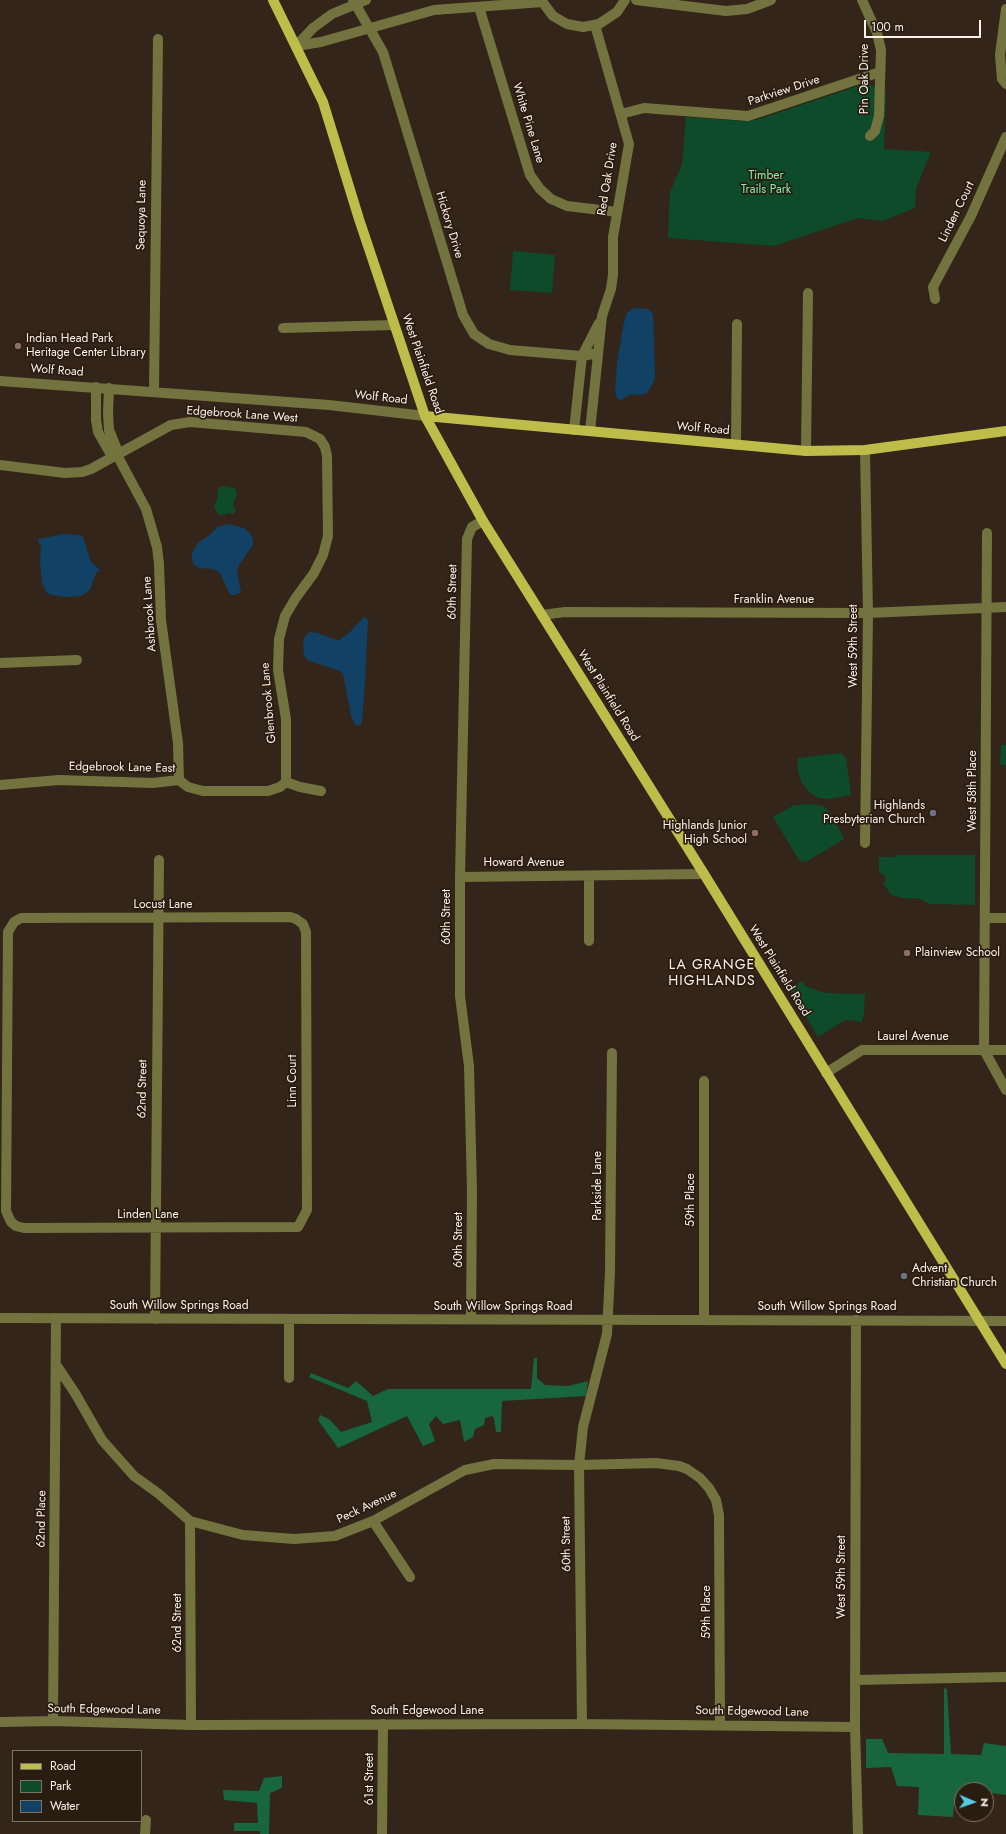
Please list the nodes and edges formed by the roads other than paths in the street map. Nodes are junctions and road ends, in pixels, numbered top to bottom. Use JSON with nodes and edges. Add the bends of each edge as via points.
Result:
{"nodes":[{"id":1,"x":273,"y":0,"type":"edge"},
{"id":2,"x":366,"y":0,"type":"edge"},
{"id":3,"x":625,"y":0,"type":"edge"},
{"id":4,"x":636,"y":0,"type":"edge"},
{"id":5,"x":771,"y":0,"type":"edge"},
{"id":6,"x":862,"y":0,"type":"edge"},
{"id":7,"x":542,"y":1,"type":"edge"},
{"id":8,"x":354,"y":2,"type":"edge"},
{"id":9,"x":479,"y":6,"type":"junction"},
{"id":10,"x":1006,"y":9,"type":"edge"},
{"id":11,"x":595,"y":25,"type":"junction"},
{"id":12,"x":369,"y":28,"type":"junction"},
{"id":13,"x":158,"y":39,"type":"dead end"},
{"id":14,"x":296,"y":46,"type":"junction"},
{"id":15,"x":880,"y":72,"type":"junction"},
{"id":16,"x":1006,"y":84,"type":"edge"},
{"id":17,"x":621,"y":114,"type":"junction"},
{"id":18,"x":870,"y":136,"type":"dead end"},
{"id":19,"x":1006,"y":137,"type":"edge"},
{"id":20,"x":617,"y":212,"type":"junction"},
{"id":21,"x":808,"y":293,"type":"dead end"},
{"id":22,"x":935,"y":299,"type":"dead end"},
{"id":23,"x":602,"y":316,"type":"junction"},
{"id":24,"x":737,"y":324,"type":"dead end"},
{"id":25,"x":394,"y":325,"type":"junction"},
{"id":26,"x":283,"y":328,"type":"dead end"},
{"id":27,"x":598,"y":353,"type":"junction"},
{"id":28,"x":582,"y":356,"type":"junction"},
{"id":29,"x":0,"y":380,"type":"edge"},
{"id":30,"x":96,"y":387,"type":"junction"},
{"id":31,"x":110,"y":388,"type":"junction"},
{"id":32,"x":154,"y":391,"type":"junction"},
{"id":33,"x":425,"y":416,"type":"junction"},
{"id":34,"x":574,"y":430,"type":"junction"},
{"id":35,"x":590,"y":431,"type":"junction"},
{"id":36,"x":1006,"y":431,"type":"edge"},
{"id":37,"x":324,"y":443,"type":"joint"},
{"id":38,"x":736,"y":445,"type":"junction"},
{"id":39,"x":865,"y":450,"type":"junction"},
{"id":40,"x":806,"y":451,"type":"junction"},
{"id":41,"x":116,"y":455,"type":"junction"},
{"id":42,"x":0,"y":465,"type":"edge"},
{"id":43,"x":483,"y":521,"type":"junction"},
{"id":44,"x":987,"y":532,"type":"dead end"},
{"id":45,"x":1006,"y":607,"type":"edge"},
{"id":46,"x":988,"y":608,"type":"junction"},
{"id":47,"x":868,"y":613,"type":"junction"},
{"id":48,"x":542,"y":615,"type":"junction"},
{"id":49,"x":77,"y":660,"type":"dead end"},
{"id":50,"x":0,"y":663,"type":"edge"},
{"id":51,"x":179,"y":780,"type":"junction"},
{"id":52,"x":286,"y":782,"type":"junction"},
{"id":53,"x":0,"y":785,"type":"edge"},
{"id":54,"x":321,"y":790,"type":"dead end"},
{"id":55,"x":865,"y":842,"type":"dead end"},
{"id":56,"x":159,"y":860,"type":"dead end"},
{"id":57,"x":704,"y":874,"type":"junction"},
{"id":58,"x":589,"y":876,"type":"junction"},
{"id":59,"x":460,"y":877,"type":"junction"},
{"id":60,"x":158,"y":918,"type":"junction"},
{"id":61,"x":986,"y":918,"type":"junction"},
{"id":62,"x":1006,"y":918,"type":"edge"},
{"id":63,"x":306,"y":932,"type":"joint"},
{"id":64,"x":589,"y":941,"type":"dead end"},
{"id":65,"x":984,"y":1050,"type":"junction"},
{"id":66,"x":1006,"y":1050,"type":"edge"},
{"id":67,"x":612,"y":1053,"type":"dead end"},
{"id":68,"x":826,"y":1073,"type":"junction"},
{"id":69,"x":704,"y":1081,"type":"dead end"},
{"id":70,"x":1006,"y":1090,"type":"edge"},
{"id":71,"x":4,"y":1163,"type":"edge"},
{"id":72,"x":155,"y":1228,"type":"junction"},
{"id":73,"x":298,"y":1228,"type":"joint"},
{"id":74,"x":0,"y":1318,"type":"edge"},
{"id":75,"x":56,"y":1318,"type":"junction"},
{"id":76,"x":155,"y":1318,"type":"junction"},
{"id":77,"x":289,"y":1319,"type":"junction"},
{"id":78,"x":471,"y":1320,"type":"junction"},
{"id":79,"x":607,"y":1320,"type":"junction"},
{"id":80,"x":704,"y":1320,"type":"junction"},
{"id":81,"x":856,"y":1320,"type":"junction"},
{"id":82,"x":980,"y":1321,"type":"junction"},
{"id":83,"x":1006,"y":1321,"type":"edge"},
{"id":84,"x":1006,"y":1364,"type":"edge"},
{"id":85,"x":57,"y":1366,"type":"junction"},
{"id":86,"x":289,"y":1378,"type":"dead end"},
{"id":87,"x":579,"y":1465,"type":"junction"},
{"id":88,"x":716,"y":1500,"type":"joint"},
{"id":89,"x":190,"y":1521,"type":"junction"},
{"id":90,"x":373,"y":1522,"type":"junction"},
{"id":91,"x":410,"y":1577,"type":"dead end"},
{"id":92,"x":1006,"y":1677,"type":"edge"},
{"id":93,"x":855,"y":1680,"type":"junction"},
{"id":94,"x":53,"y":1721,"type":"junction"},
{"id":95,"x":0,"y":1722,"type":"edge"},
{"id":96,"x":383,"y":1724,"type":"junction"},
{"id":97,"x":582,"y":1724,"type":"junction"},
{"id":98,"x":720,"y":1724,"type":"junction"},
{"id":99,"x":191,"y":1725,"type":"junction"},
{"id":100,"x":855,"y":1726,"type":"junction"},
{"id":101,"x":146,"y":1820,"type":"dead end"},
{"id":102,"x":146,"y":1834,"type":"edge"},
{"id":103,"x":382,"y":1834,"type":"edge"},
{"id":104,"x":858,"y":1834,"type":"edge"}],
"edges":[{"from":1,"to":14,"type":"main road","name":"West Plainfield Road"},
{"from":2,"to":8,"type":"street"},
{"from":3,"to":11,"type":"street","via":[[617,12]]},
{"from":4,"to":5,"type":"street","via":[[726,11],[747,9]]},
{"from":6,"to":15,"type":"street","name":"Pin Oak Drive","via":[[877,33]]},
{"from":7,"to":9,"type":"street"},
{"from":7,"to":11,"type":"street","via":[[554,16],[567,24],[583,27]]},
{"from":8,"to":12,"type":"street","name":"Hickory Drive"},
{"from":8,"to":14,"type":"street","via":[[313,28]]},
{"from":9,"to":12,"type":"street","via":[[434,10]]},
{"from":9,"to":20,"type":"street","name":"White Pine Lane","via":[[530,175],[551,199],[567,206]]},
{"from":10,"to":16,"type":"street","via":[[1000,55],[1002,79]]},
{"from":11,"to":17,"type":"street","name":"Red Oak Drive"},
{"from":12,"to":14,"type":"street","via":[[321,42]]},
{"from":12,"to":28,"type":"street","name":"Hickory Drive","via":[[383,52],[468,325],[478,338],[496,347]]},
{"from":13,"to":32,"type":"street","name":"Sequoya Lane"},
{"from":14,"to":25,"type":"main road","name":"West Plainfield Road","via":[[323,102]]},
{"from":15,"to":17,"type":"street","name":"Parkview Drive","via":[[748,116],[644,108]]},
{"from":15,"to":18,"type":"street","name":"Pin Oak Drive","via":[[879,116],[875,131]]},
{"from":17,"to":20,"type":"street","name":"Red Oak Drive","via":[[629,144]]},
{"from":19,"to":22,"type":"street","name":"Linden Court","via":[[971,216],[934,287]]},
{"from":20,"to":23,"type":"street","name":"Red Oak Drive","via":[[612,237],[612,282]]},
{"from":21,"to":40,"type":"street"},
{"from":23,"to":27,"type":"street","name":"Red Oak Drive"},
{"from":23,"to":28,"type":"street","name":"Red Oak Drive"},
{"from":24,"to":38,"type":"street"},
{"from":25,"to":26,"type":"street"},
{"from":25,"to":33,"type":"main road","name":"West Plainfield Road"},
{"from":27,"to":28,"type":"street","name":"Hickory Drive"},
{"from":27,"to":35,"type":"street","name":"Red Oak Drive"},
{"from":28,"to":34,"type":"street","name":"Red Oak Drive"},
{"from":29,"to":30,"type":"street","name":"Wolf Road"},
{"from":30,"to":31,"type":"street","name":"Wolf Road"},
{"from":30,"to":41,"type":"street","name":"Ashbrook Lane","via":[[98,432],[110,453]]},
{"from":31,"to":32,"type":"street","name":"Wolf Road"},
{"from":31,"to":41,"type":"street","name":"Ashbrook Lane","via":[[109,430],[116,447]]},
{"from":32,"to":33,"type":"street","name":"Wolf Road","via":[[329,405]]},
{"from":33,"to":34,"type":"main road","name":"Wolf Road"},
{"from":33,"to":43,"type":"main road","name":"West Plainfield Road"},
{"from":34,"to":35,"type":"main road","name":"Wolf Road"},
{"from":35,"to":38,"type":"main road","name":"Wolf Road"},
{"from":36,"to":39,"type":"main road","name":"Wolf Road"},
{"from":37,"to":41,"type":"street","name":"Edgebrook Lane West","via":[[316,435],[306,432],[190,422],[171,425]]},
{"from":37,"to":52,"type":"street","name":"Glenbrook Lane","via":[[327,452],[328,536],[314,573],[285,616],[279,640],[278,670],[286,719]]},
{"from":38,"to":40,"type":"main road","name":"Wolf Road"},
{"from":39,"to":40,"type":"main road","name":"Wolf Road"},
{"from":39,"to":47,"type":"street","name":"West 59th Street"},
{"from":41,"to":42,"type":"street","name":"Edgebrook Lane West","via":[[91,469],[75,473]]},
{"from":41,"to":51,"type":"street","name":"Ashbrook Lane","via":[[146,509],[157,547],[161,620],[178,743]]},
{"from":43,"to":48,"type":"main road","name":"West Plainfield Road"},
{"from":43,"to":59,"type":"street","name":"60th Street","via":[[472,527],[467,539]]},
{"from":44,"to":46,"type":"street","name":"West 58th Place"},
{"from":45,"to":46,"type":"street","name":"Franklin Avenue"},
{"from":46,"to":47,"type":"street","name":"Franklin Avenue"},
{"from":46,"to":61,"type":"street","name":"West 58th Place"},
{"from":47,"to":48,"type":"street","name":"Franklin Avenue","via":[[565,612]]},
{"from":47,"to":55,"type":"street","name":"West 59th Street"},
{"from":48,"to":57,"type":"main road","name":"West Plainfield Road"},
{"from":49,"to":50,"type":"street"},
{"from":51,"to":52,"type":"street","name":"Edgebrook Lane East","via":[[188,787],[203,792],[268,791]]},
{"from":51,"to":53,"type":"street","name":"Edgebrook Lane East","via":[[153,783],[54,780]]},
{"from":52,"to":54,"type":"street"},
{"from":56,"to":60,"type":"street","name":"62nd Street"},
{"from":57,"to":58,"type":"street","name":"Howard Avenue"},
{"from":57,"to":68,"type":"main road","name":"West Plainfield Road"},
{"from":58,"to":59,"type":"street","name":"Howard Avenue"},
{"from":58,"to":64,"type":"street"},
{"from":59,"to":78,"type":"street","name":"60th Street","via":[[460,996],[469,1066],[472,1191]]},
{"from":60,"to":63,"type":"street","name":"Locust Lane","via":[[290,917],[303,924]]},
{"from":60,"to":71,"type":"street","name":"Locust Lane","via":[[21,918],[14,922],[8,932]]},
{"from":60,"to":72,"type":"street","name":"62nd Street"},
{"from":61,"to":62,"type":"street"},
{"from":61,"to":65,"type":"street","name":"West 58th Place"},
{"from":63,"to":73,"type":"street","name":"Linn Court","via":[[307,1210]]},
{"from":65,"to":66,"type":"street","name":"Laurel Avenue"},
{"from":65,"to":68,"type":"street","name":"Laurel Avenue","via":[[862,1050]]},
{"from":65,"to":70,"type":"street"},
{"from":67,"to":79,"type":"street","name":"Parkside Lane","via":[[610,1271]]},
{"from":68,"to":82,"type":"main road","name":"West Plainfield Road"},
{"from":69,"to":80,"type":"street","name":"59th Place"},
{"from":71,"to":72,"type":"street","name":"Linden Lane","via":[[6,1211],[16,1226]]},
{"from":72,"to":73,"type":"street","name":"Linden Lane"},
{"from":72,"to":76,"type":"street","name":"62nd Street"},
{"from":74,"to":75,"type":"street","name":"South Willow Springs Road"},
{"from":75,"to":76,"type":"street","name":"South Willow Springs Road"},
{"from":75,"to":85,"type":"street","name":"62nd Place"},
{"from":76,"to":77,"type":"street","name":"South Willow Springs Road"},
{"from":77,"to":78,"type":"street","name":"South Willow Springs Road"},
{"from":77,"to":86,"type":"street"},
{"from":78,"to":79,"type":"street","name":"South Willow Springs Road"},
{"from":79,"to":80,"type":"street","name":"South Willow Springs Road"},
{"from":79,"to":87,"type":"street","name":"60th Street","via":[[607,1334],[583,1427]]},
{"from":80,"to":81,"type":"street","name":"South Willow Springs Road"},
{"from":81,"to":82,"type":"street","name":"South Willow Springs Road"},
{"from":81,"to":93,"type":"street","name":"West 59th Street"},
{"from":82,"to":83,"type":"street","name":"South Willow Springs Road"},
{"from":82,"to":84,"type":"main road","name":"West Plainfield Road"},
{"from":85,"to":89,"type":"street","name":"Peck Avenue","via":[[102,1440],[134,1476]]},
{"from":85,"to":94,"type":"street","name":"62nd Place"},
{"from":87,"to":88,"type":"street","name":"Peck Avenue","via":[[644,1463],[679,1466],[700,1478]]},
{"from":87,"to":90,"type":"street","name":"Peck Avenue","via":[[494,1464],[464,1470]]},
{"from":87,"to":97,"type":"street","name":"60th Street"},
{"from":88,"to":98,"type":"street","name":"59th Place","via":[[720,1522]]},
{"from":89,"to":90,"type":"street","name":"Peck Avenue","via":[[243,1535],[294,1538],[335,1536]]},
{"from":89,"to":99,"type":"street","name":"62nd Street"},
{"from":90,"to":91,"type":"street"},
{"from":92,"to":93,"type":"street"},
{"from":93,"to":100,"type":"street","name":"West 59th Street"},
{"from":94,"to":95,"type":"street","name":"South Edgewood Lane"},
{"from":94,"to":99,"type":"street","name":"South Edgewood Lane"},
{"from":96,"to":97,"type":"street","name":"South Edgewood Lane"},
{"from":96,"to":99,"type":"street","name":"South Edgewood Lane"},
{"from":96,"to":103,"type":"street","name":"61st Street"},
{"from":97,"to":98,"type":"street","name":"South Edgewood Lane"},
{"from":98,"to":100,"type":"street","name":"South Edgewood Lane"},
{"from":100,"to":104,"type":"street","name":"West 59th Street"},
{"from":101,"to":102,"type":"street"}]}
